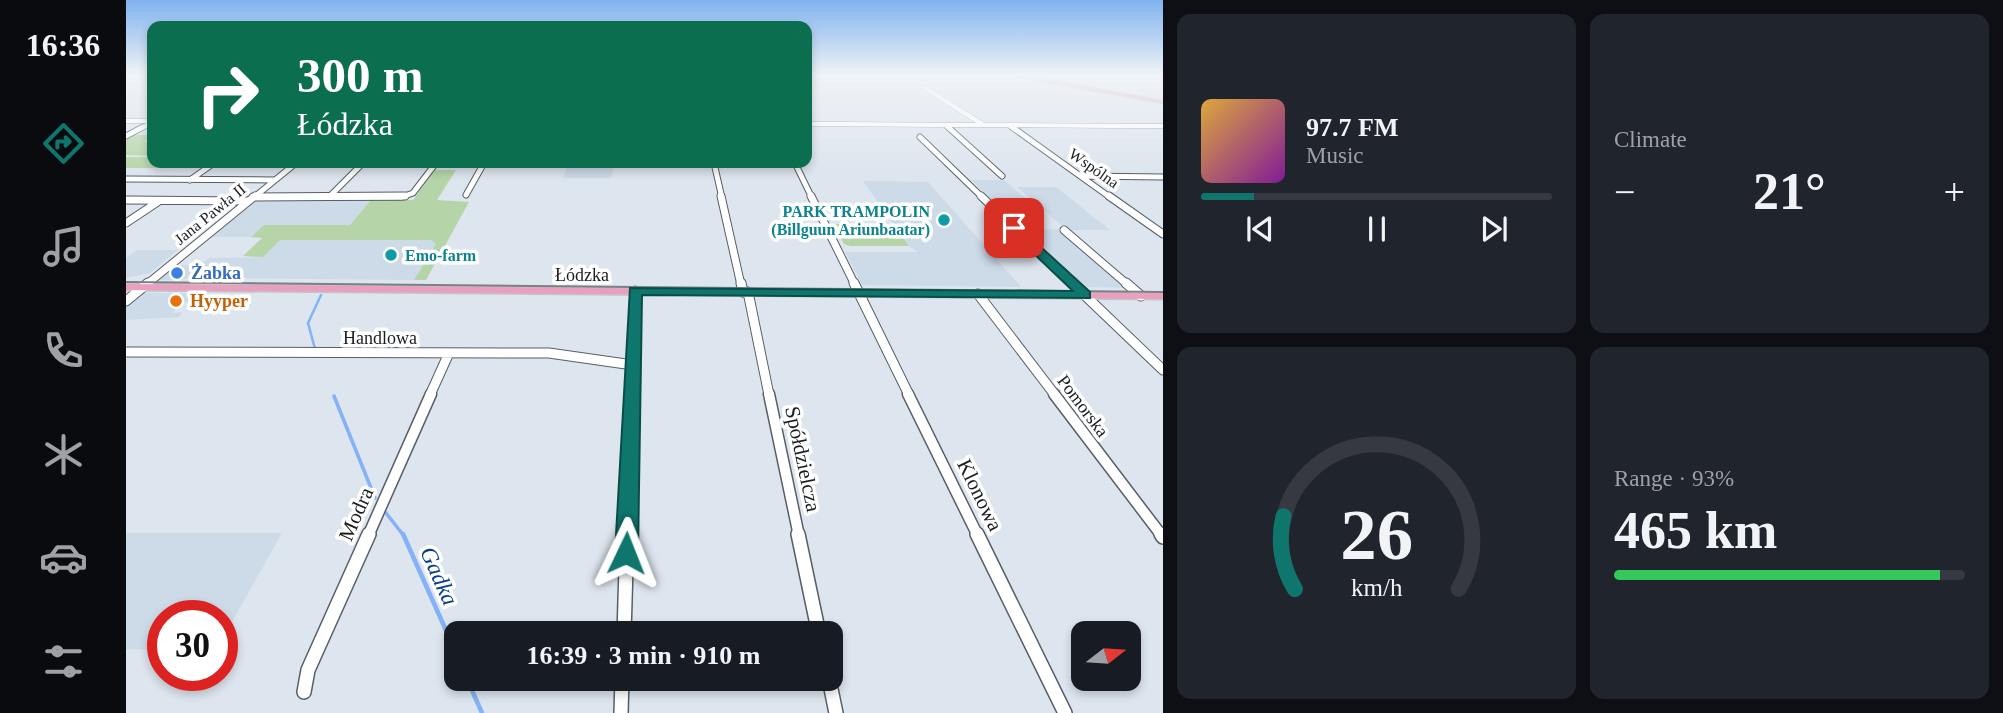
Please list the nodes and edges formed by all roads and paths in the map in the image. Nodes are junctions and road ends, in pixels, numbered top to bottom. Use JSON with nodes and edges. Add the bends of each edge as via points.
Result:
{"nodes":[{"id":1,"x":955,"y":107,"type":"edge"},
{"id":2,"x":833,"y":115,"type":"dead end"},
{"id":3,"x":126,"y":121,"type":"edge"},
{"id":4,"x":147,"y":122,"type":"edge"},
{"id":5,"x":147,"y":124,"type":"edge"},
{"id":6,"x":812,"y":124,"type":"edge"},
{"id":7,"x":842,"y":124,"type":"junction"},
{"id":8,"x":945,"y":125,"type":"junction"},
{"id":9,"x":983,"y":125,"type":"junction"},
{"id":10,"x":1009,"y":125,"type":"junction"},
{"id":11,"x":1163,"y":126,"type":"edge"},
{"id":12,"x":126,"y":135,"type":"edge"},
{"id":13,"x":922,"y":139,"type":"dead end"},
{"id":14,"x":207,"y":168,"type":"edge"},
{"id":15,"x":290,"y":168,"type":"edge"},
{"id":16,"x":358,"y":168,"type":"edge"},
{"id":17,"x":432,"y":168,"type":"edge"},
{"id":18,"x":481,"y":168,"type":"edge"},
{"id":19,"x":715,"y":168,"type":"edge"},
{"id":20,"x":797,"y":168,"type":"edge"},
{"id":21,"x":1002,"y":176,"type":"dead end"},
{"id":22,"x":1082,"y":176,"type":"junction"},
{"id":23,"x":1163,"y":177,"type":"edge"},
{"id":24,"x":126,"y":179,"type":"edge"},
{"id":25,"x":190,"y":180,"type":"junction"},
{"id":26,"x":275,"y":180,"type":"junction"},
{"id":27,"x":466,"y":195,"type":"dead end"},
{"id":28,"x":329,"y":197,"type":"junction"},
{"id":29,"x":251,"y":199,"type":"junction"},
{"id":30,"x":126,"y":200,"type":"edge"},
{"id":31,"x":160,"y":200,"type":"junction"},
{"id":32,"x":126,"y":223,"type":"edge"},
{"id":33,"x":1064,"y":230,"type":"dead end"},
{"id":34,"x":1163,"y":234,"type":"edge"},
{"id":35,"x":126,"y":287,"type":"edge"},
{"id":36,"x":143,"y":288,"type":"junction"},
{"id":37,"x":635,"y":291,"type":"junction"},
{"id":38,"x":746,"y":292,"type":"junction"},
{"id":39,"x":860,"y":294,"type":"junction"},
{"id":40,"x":978,"y":294,"type":"junction"},
{"id":41,"x":1085,"y":295,"type":"junction"},
{"id":42,"x":1141,"y":296,"type":"junction"},
{"id":43,"x":1163,"y":296,"type":"edge"},
{"id":44,"x":126,"y":301,"type":"edge"},
{"id":45,"x":126,"y":352,"type":"edge"},
{"id":46,"x":449,"y":353,"type":"junction"},
{"id":47,"x":632,"y":365,"type":"junction"},
{"id":48,"x":1163,"y":370,"type":"edge"},
{"id":49,"x":1163,"y":537,"type":"edge"},
{"id":50,"x":624,"y":621,"type":"edge"},
{"id":51,"x":816,"y":621,"type":"edge"},
{"id":52,"x":622,"y":691,"type":"edge"},
{"id":53,"x":831,"y":691,"type":"edge"},
{"id":54,"x":304,"y":692,"type":"dead end"},
{"id":55,"x":621,"y":713,"type":"edge"},
{"id":56,"x":836,"y":713,"type":"edge"},
{"id":57,"x":1065,"y":713,"type":"edge"}],
"edges":[{"from":1,"to":9,"type":"street"},
{"from":2,"to":7,"type":"street"},
{"from":3,"to":4,"type":"street"},
{"from":5,"to":12,"type":"street"},
{"from":6,"to":7,"type":"street"},
{"from":7,"to":8,"type":"street"},
{"from":8,"to":9,"type":"street"},
{"from":8,"to":21,"type":"street"},
{"from":9,"to":10,"type":"street"},
{"from":10,"to":11,"type":"street"},
{"from":10,"to":22,"type":"street","name":"Wspólna"},
{"from":13,"to":41,"type":"street"},
{"from":14,"to":25,"type":"street"},
{"from":15,"to":26,"type":"street","name":"Jana Pawła II"},
{"from":16,"to":28,"type":"street"},
{"from":17,"to":28,"type":"street","via":[[406,196]]},
{"from":18,"to":27,"type":"street"},
{"from":19,"to":38,"type":"street","name":"Spółdzielcza"},
{"from":20,"to":39,"type":"street"},
{"from":22,"to":23,"type":"street"},
{"from":22,"to":34,"type":"street","name":"Wspólna"},
{"from":24,"to":25,"type":"street"},
{"from":25,"to":26,"type":"street"},
{"from":26,"to":29,"type":"street","name":"Jana Pawła II"},
{"from":28,"to":29,"type":"street"},
{"from":29,"to":31,"type":"street"},
{"from":29,"to":36,"type":"street","name":"Jana Pawła II"},
{"from":30,"to":31,"type":"street"},
{"from":31,"to":32,"type":"street"},
{"from":33,"to":42,"type":"street"},
{"from":35,"to":36,"type":"main road","name":"Łódzka"},
{"from":36,"to":37,"type":"main road","name":"Łódzka"},
{"from":36,"to":44,"type":"street","name":"Jana Pawła II"},
{"from":37,"to":38,"type":"main road","name":"Łódzka"},
{"from":37,"to":47,"type":"street"},
{"from":38,"to":39,"type":"main road","name":"Łódzka"},
{"from":38,"to":51,"type":"street","name":"Spółdzielcza"},
{"from":39,"to":40,"type":"main road","name":"Łódzka"},
{"from":39,"to":57,"type":"street","name":"Klonowa"},
{"from":40,"to":41,"type":"main road","name":"Łódzka"},
{"from":40,"to":49,"type":"street","name":"Pomorska"},
{"from":41,"to":42,"type":"main road","name":"Łódzka"},
{"from":41,"to":48,"type":"street"},
{"from":42,"to":43,"type":"main road","name":"Łódzka"},
{"from":45,"to":46,"type":"street","name":"Handlowa"},
{"from":46,"to":47,"type":"street","name":"Handlowa","via":[[562,354]]},
{"from":46,"to":54,"type":"street","name":"Modra","via":[[308,670]]},
{"from":47,"to":50,"type":"street"},
{"from":52,"to":55,"type":"street"},
{"from":53,"to":56,"type":"street"}]}
